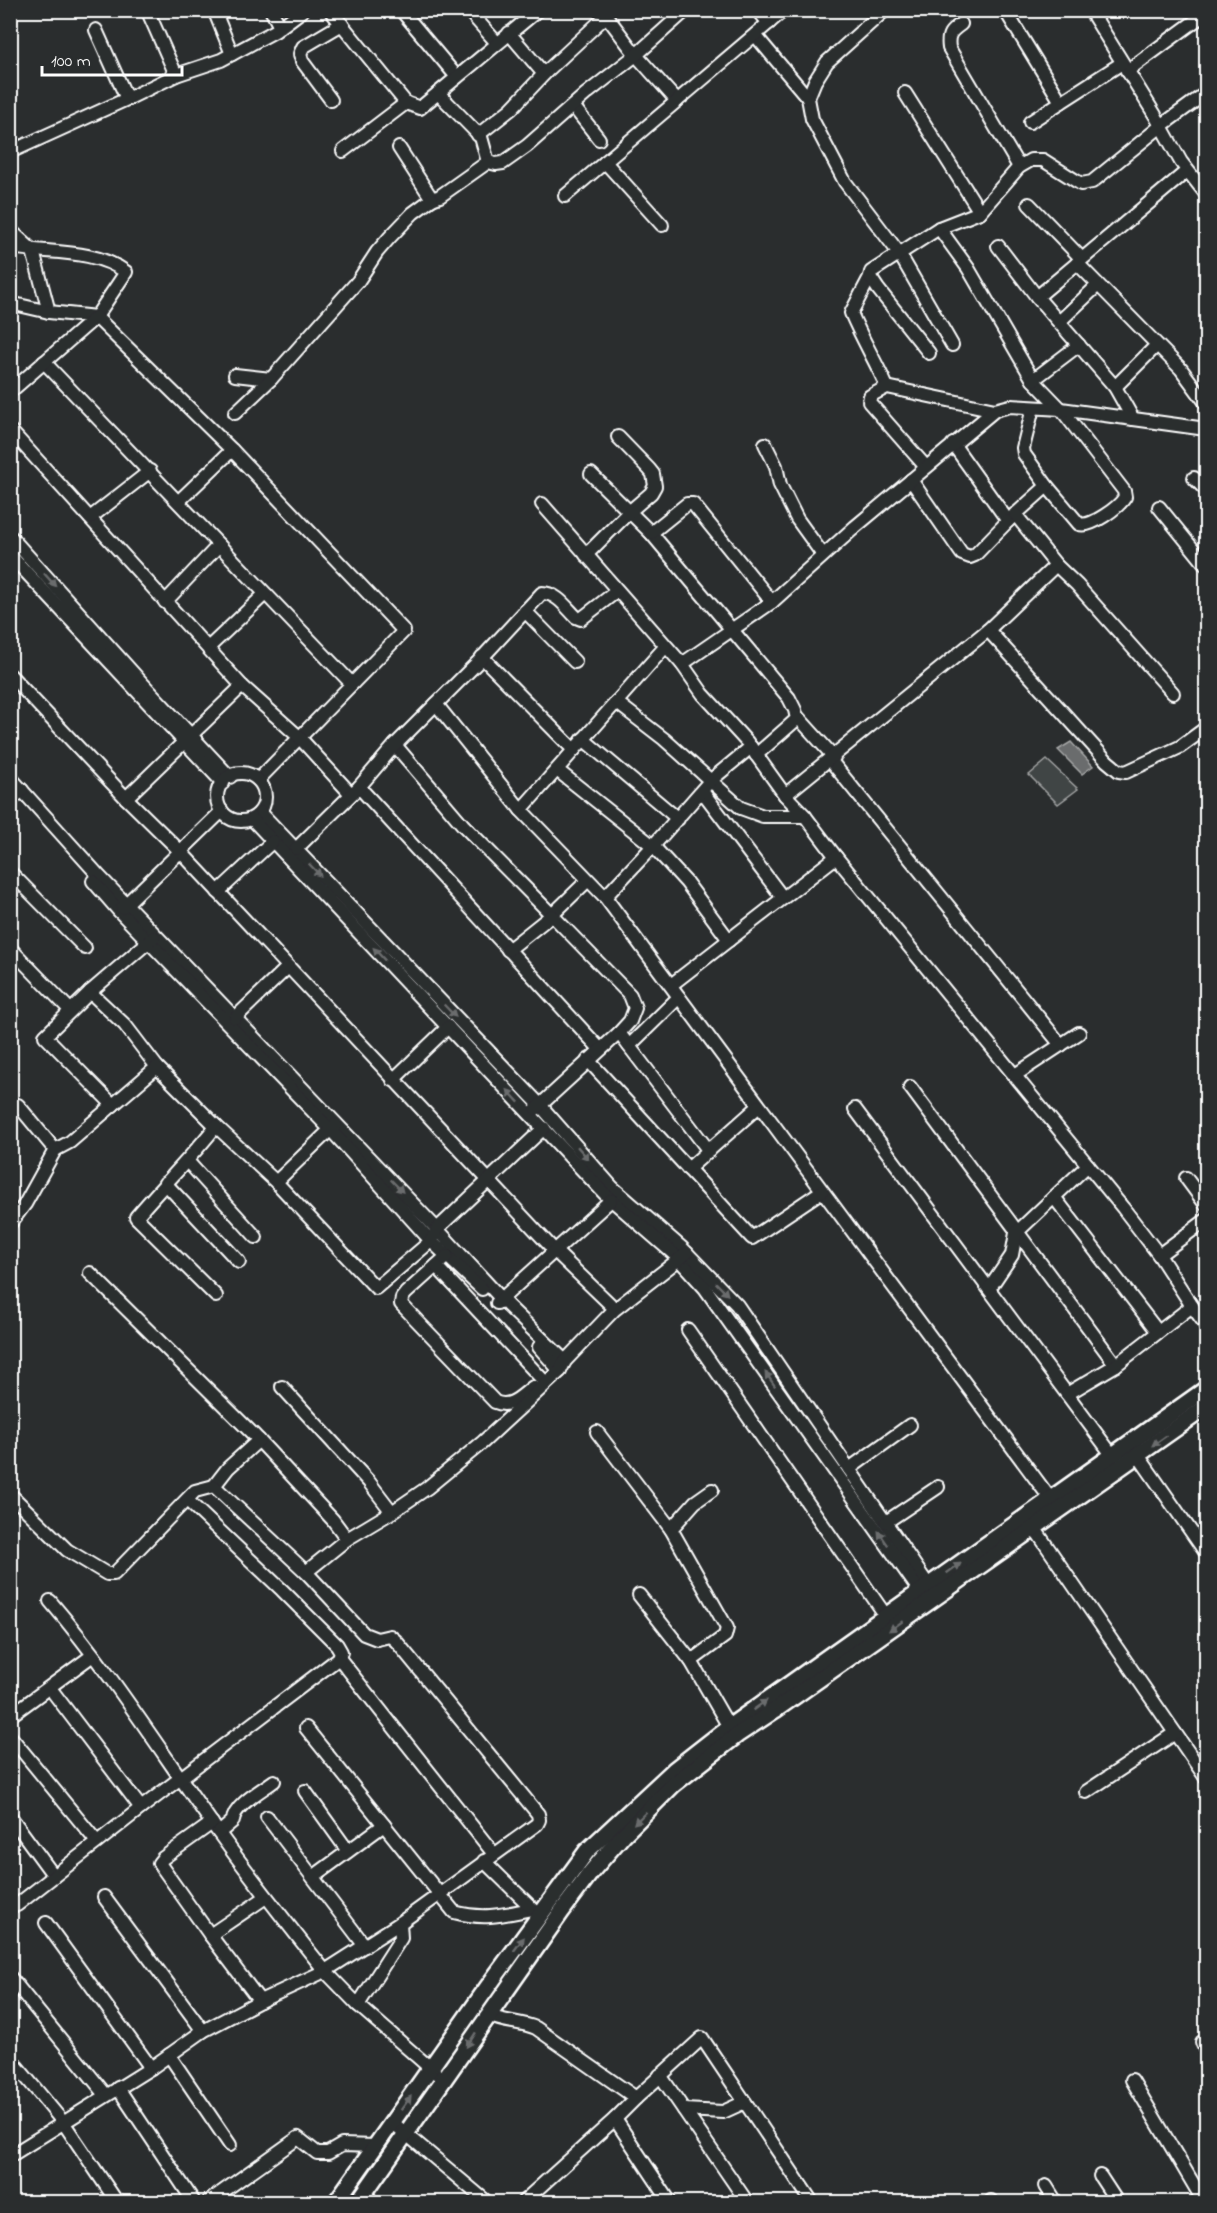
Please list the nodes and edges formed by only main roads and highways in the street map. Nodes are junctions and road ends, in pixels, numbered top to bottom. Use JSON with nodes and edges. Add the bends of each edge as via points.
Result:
{"nodes":[{"id":1,"x":1206,"y":1389,"type":"edge"},
{"id":2,"x":1206,"y":1409,"type":"edge"},
{"id":3,"x":1134,"y":1450,"type":"junction"},
{"id":4,"x":1055,"y":1505,"type":"junction"},
{"id":5,"x":929,"y":1594,"type":"junction"},
{"id":6,"x":733,"y":1731,"type":"junction"},
{"id":7,"x":336,"y":2202,"type":"edge"},
{"id":8,"x":358,"y":2202,"type":"edge"}],
"edges":[{"from":1,"to":3,"type":"main road"},
{"from":2,"to":3,"type":"main road","one_way":true},
{"from":3,"to":4,"type":"main road"},
{"from":3,"to":4,"type":"main road","via":[[1113,1456]]},
{"from":5,"to":4,"type":"main road","one_way":true},
{"from":4,"to":5,"type":"main road","via":[[1035,1529]]},
{"from":5,"to":6,"type":"main road","one_way":true},
{"from":6,"to":5,"type":"main road","one_way":true,"via":[[886,1616]]},
{"from":7,"to":6,"type":"main road","one_way":true,"via":[[537,1911],[587,1851],[674,1770]]},
{"from":6,"to":8,"type":"main road","one_way":true,"via":[[623,1835],[568,1903]]}]}
